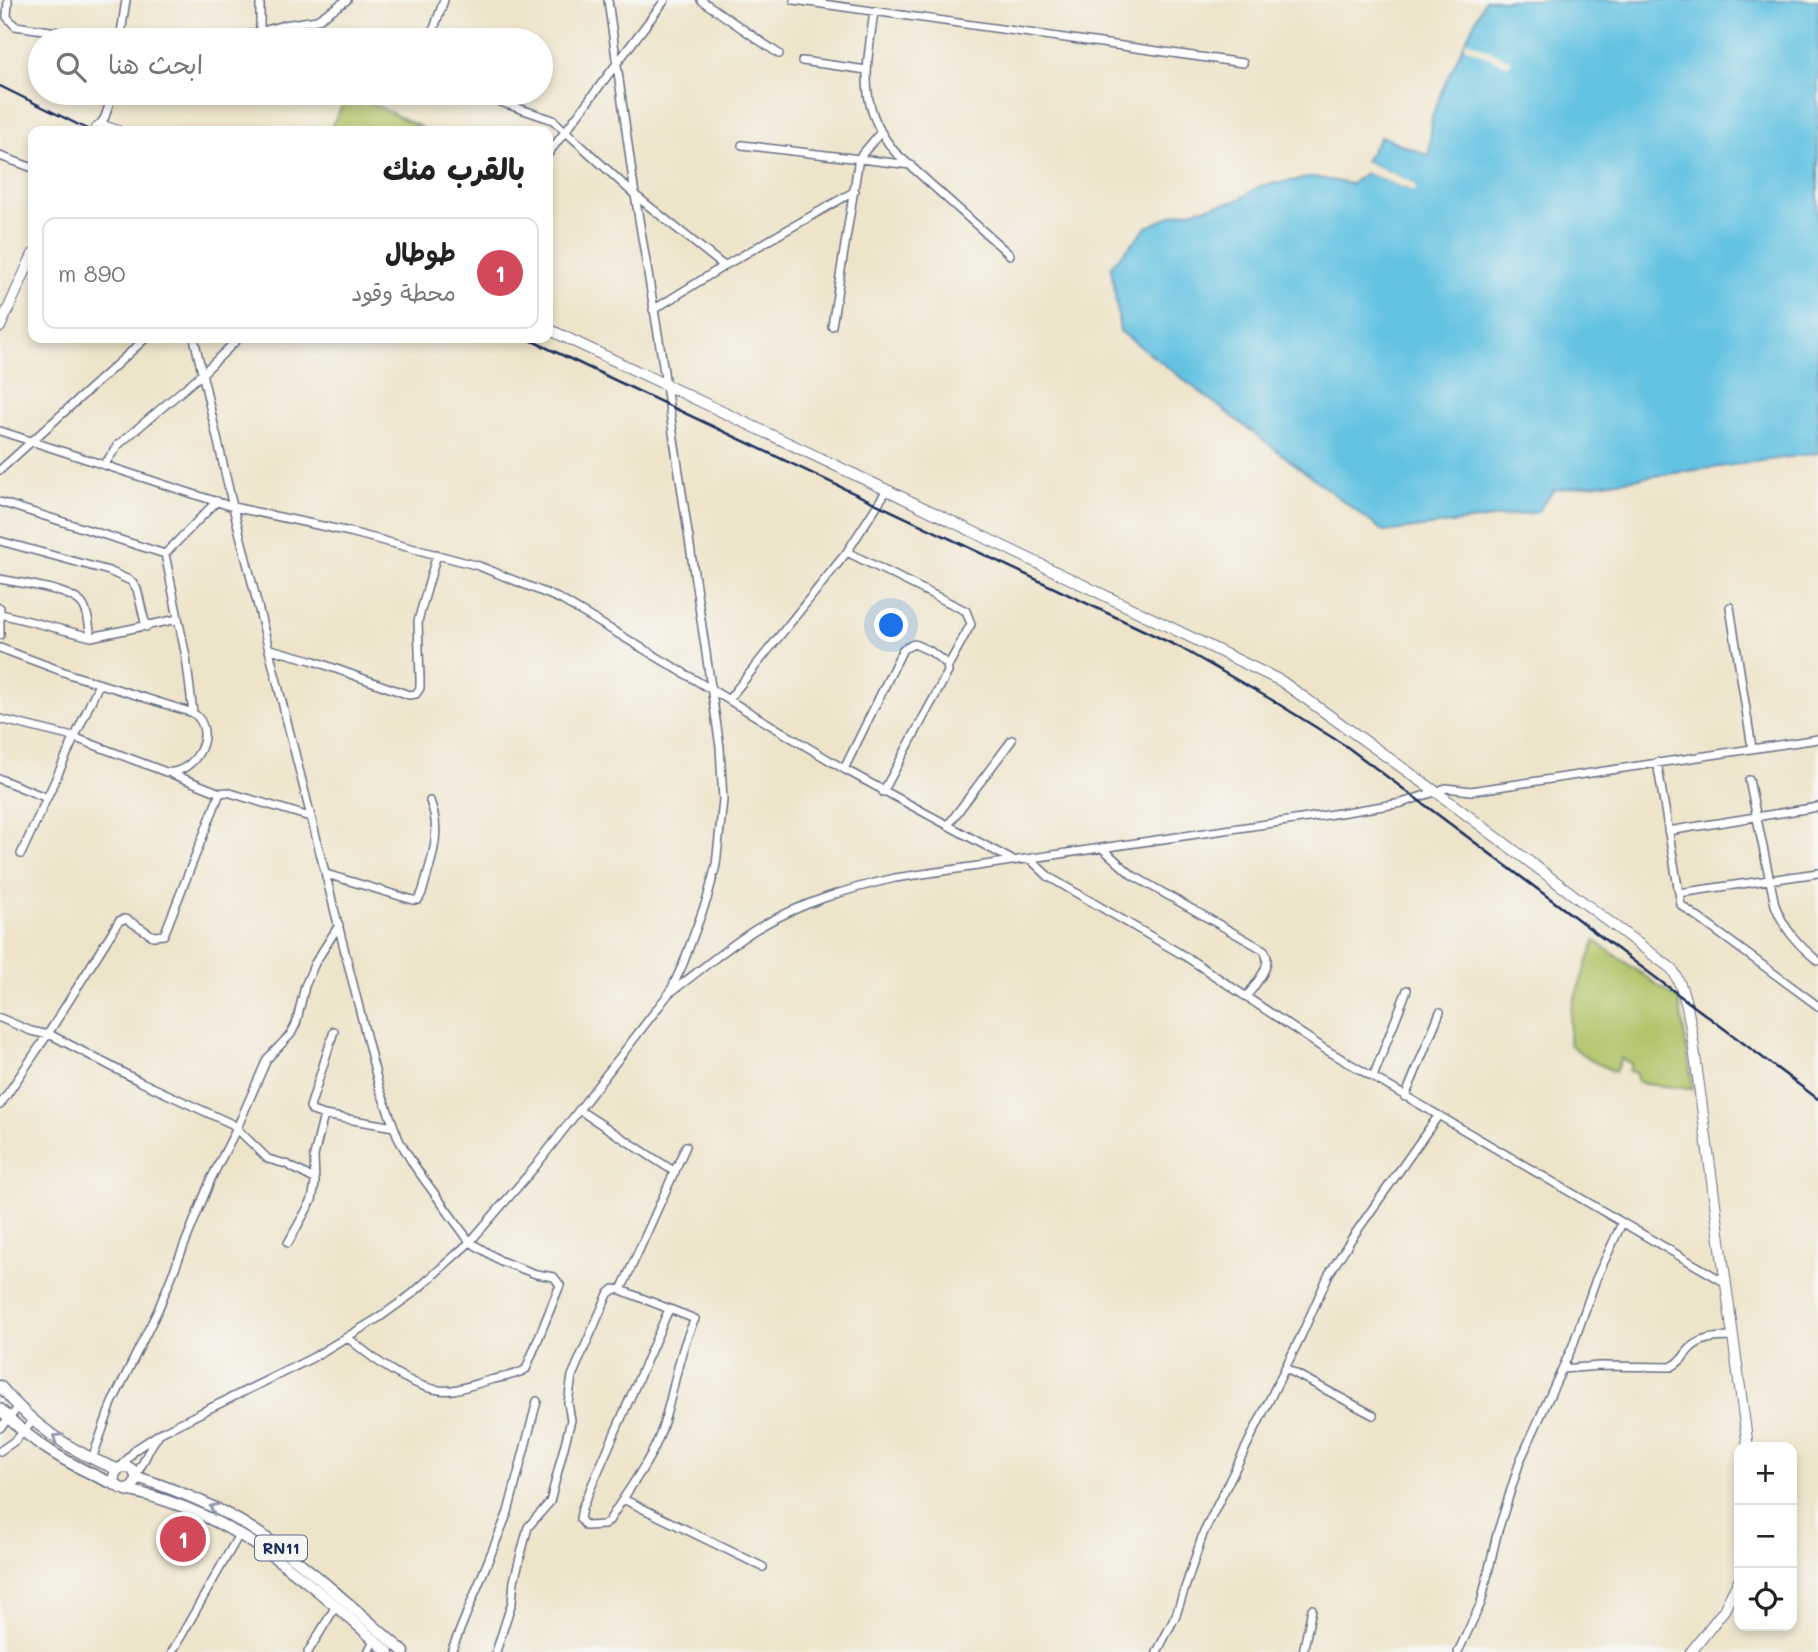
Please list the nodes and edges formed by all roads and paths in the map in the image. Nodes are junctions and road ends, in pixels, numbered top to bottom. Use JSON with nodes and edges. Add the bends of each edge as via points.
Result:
{"nodes":[{"id":1,"x":8,"y":0,"type":"edge"},
{"id":2,"x":126,"y":0,"type":"edge"},
{"id":3,"x":260,"y":0,"type":"edge"},
{"id":4,"x":347,"y":0,"type":"edge"},
{"id":5,"x":444,"y":0,"type":"edge"},
{"id":6,"x":608,"y":0,"type":"edge"},
{"id":7,"x":665,"y":0,"type":"edge"},
{"id":8,"x":701,"y":0,"type":"edge"},
{"id":9,"x":794,"y":0,"type":"edge"},
{"id":10,"x":874,"y":11,"type":"junction"},
{"id":11,"x":284,"y":25,"type":"junction"},
{"id":12,"x":30,"y":28,"type":"edge"},
{"id":13,"x":120,"y":28,"type":"edge"},
{"id":14,"x":260,"y":28,"type":"edge"},
{"id":15,"x":274,"y":28,"type":"edge"},
{"id":16,"x":292,"y":28,"type":"edge"},
{"id":17,"x":434,"y":28,"type":"edge"},
{"id":18,"x":779,"y":54,"type":"dead end"},
{"id":19,"x":802,"y":61,"type":"dead end"},
{"id":20,"x":617,"y":64,"type":"junction"},
{"id":21,"x":1243,"y":64,"type":"dead end"},
{"id":22,"x":867,"y":70,"type":"junction"},
{"id":23,"x":109,"y":105,"type":"edge"},
{"id":24,"x":509,"y":105,"type":"edge"},
{"id":25,"x":99,"y":126,"type":"edge"},
{"id":26,"x":565,"y":130,"type":"junction"},
{"id":27,"x":880,"y":133,"type":"junction"},
{"id":28,"x":742,"y":145,"type":"dead end"},
{"id":29,"x":553,"y":147,"type":"edge"},
{"id":30,"x":0,"y":156,"type":"edge"},
{"id":31,"x":859,"y":158,"type":"junction"},
{"id":32,"x":911,"y":165,"type":"junction"},
{"id":33,"x":28,"y":167,"type":"edge"},
{"id":34,"x":855,"y":191,"type":"junction"},
{"id":35,"x":635,"y":195,"type":"junction"},
{"id":36,"x":1010,"y":255,"type":"dead end"},
{"id":37,"x":28,"y":265,"type":"edge"},
{"id":38,"x":724,"y":266,"type":"junction"},
{"id":39,"x":8,"y":310,"type":"junction"},
{"id":40,"x":653,"y":310,"type":"junction"},
{"id":41,"x":0,"y":319,"type":"edge"},
{"id":42,"x":832,"y":326,"type":"dead end"},
{"id":43,"x":0,"y":327,"type":"edge"},
{"id":44,"x":553,"y":331,"type":"edge"},
{"id":45,"x":140,"y":343,"type":"edge"},
{"id":46,"x":195,"y":343,"type":"edge"},
{"id":47,"x":234,"y":343,"type":"edge"},
{"id":48,"x":203,"y":373,"type":"junction"},
{"id":49,"x":665,"y":383,"type":"junction"},
{"id":50,"x":0,"y":430,"type":"edge"},
{"id":51,"x":31,"y":441,"type":"junction"},
{"id":52,"x":104,"y":465,"type":"junction"},
{"id":53,"x":0,"y":470,"type":"edge"},
{"id":54,"x":887,"y":490,"type":"junction"},
{"id":55,"x":217,"y":501,"type":"junction"},
{"id":56,"x":0,"y":502,"type":"edge"},
{"id":57,"x":233,"y":507,"type":"junction"},
{"id":58,"x":0,"y":541,"type":"edge"},
{"id":59,"x":847,"y":552,"type":"junction"},
{"id":60,"x":165,"y":554,"type":"junction"},
{"id":61,"x":437,"y":554,"type":"junction"},
{"id":62,"x":0,"y":579,"type":"edge"},
{"id":63,"x":1730,"y":607,"type":"dead end"},
{"id":64,"x":1,"y":611,"type":"edge"},
{"id":65,"x":178,"y":619,"type":"junction"},
{"id":66,"x":146,"y":627,"type":"junction"},
{"id":67,"x":0,"y":635,"type":"edge"},
{"id":68,"x":91,"y":637,"type":"junction"},
{"id":69,"x":0,"y":648,"type":"edge"},
{"id":70,"x":270,"y":649,"type":"junction"},
{"id":71,"x":948,"y":666,"type":"junction"},
{"id":72,"x":99,"y":684,"type":"junction"},
{"id":73,"x":711,"y":689,"type":"junction"},
{"id":74,"x":729,"y":699,"type":"junction"},
{"id":75,"x":193,"y":713,"type":"junction"},
{"id":76,"x":0,"y":719,"type":"edge"},
{"id":77,"x":73,"y":737,"type":"junction"},
{"id":78,"x":1818,"y":739,"type":"edge"},
{"id":79,"x":1012,"y":740,"type":"dead end"},
{"id":80,"x":1752,"y":748,"type":"junction"},
{"id":81,"x":1657,"y":762,"type":"junction"},
{"id":82,"x":844,"y":769,"type":"junction"},
{"id":83,"x":166,"y":772,"type":"junction"},
{"id":84,"x":0,"y":779,"type":"edge"},
{"id":85,"x":1749,"y":780,"type":"dead end"},
{"id":86,"x":883,"y":792,"type":"junction"},
{"id":87,"x":1435,"y":792,"type":"junction"},
{"id":88,"x":220,"y":793,"type":"junction"},
{"id":89,"x":47,"y":798,"type":"junction"},
{"id":90,"x":430,"y":802,"type":"dead end"},
{"id":91,"x":1818,"y":807,"type":"edge"},
{"id":92,"x":310,"y":817,"type":"junction"},
{"id":93,"x":1757,"y":818,"type":"junction"},
{"id":94,"x":948,"y":825,"type":"junction"},
{"id":95,"x":1668,"y":831,"type":"junction"},
{"id":96,"x":1103,"y":849,"type":"junction"},
{"id":97,"x":21,"y":854,"type":"dead end"},
{"id":98,"x":1030,"y":859,"type":"junction"},
{"id":99,"x":1012,"y":861,"type":"junction"},
{"id":100,"x":1818,"y":873,"type":"edge"},
{"id":101,"x":326,"y":874,"type":"junction"},
{"id":102,"x":1770,"y":880,"type":"junction"},
{"id":103,"x":1679,"y":892,"type":"junction"},
{"id":104,"x":339,"y":925,"type":"junction"},
{"id":105,"x":1818,"y":961,"type":"edge"},
{"id":106,"x":1407,"y":990,"type":"dead end"},
{"id":107,"x":670,"y":992,"type":"junction"},
{"id":108,"x":1247,"y":996,"type":"junction"},
{"id":109,"x":1818,"y":1006,"type":"edge"},
{"id":110,"x":1440,"y":1012,"type":"dead end"},
{"id":111,"x":0,"y":1018,"type":"edge"},
{"id":112,"x":334,"y":1031,"type":"dead end"},
{"id":113,"x":48,"y":1034,"type":"junction"},
{"id":114,"x":1373,"y":1077,"type":"junction"},
{"id":115,"x":1405,"y":1097,"type":"junction"},
{"id":116,"x":0,"y":1105,"type":"edge"},
{"id":117,"x":579,"y":1110,"type":"junction"},
{"id":118,"x":324,"y":1115,"type":"junction"},
{"id":119,"x":1438,"y":1116,"type":"junction"},
{"id":120,"x":394,"y":1127,"type":"junction"},
{"id":121,"x":237,"y":1128,"type":"junction"},
{"id":122,"x":686,"y":1146,"type":"dead end"},
{"id":123,"x":675,"y":1172,"type":"junction"},
{"id":124,"x":314,"y":1179,"type":"junction"},
{"id":125,"x":1622,"y":1223,"type":"junction"},
{"id":126,"x":470,"y":1242,"type":"junction"},
{"id":127,"x":288,"y":1243,"type":"dead end"},
{"id":128,"x":1726,"y":1283,"type":"junction"},
{"id":129,"x":621,"y":1290,"type":"junction"},
{"id":130,"x":669,"y":1309,"type":"junction"},
{"id":131,"x":1733,"y":1336,"type":"junction"},
{"id":132,"x":347,"y":1337,"type":"junction"},
{"id":133,"x":1285,"y":1368,"type":"junction"},
{"id":134,"x":1562,"y":1368,"type":"junction"},
{"id":135,"x":0,"y":1386,"type":"edge"},
{"id":136,"x":537,"y":1401,"type":"dead end"},
{"id":137,"x":18,"y":1408,"type":"junction"},
{"id":138,"x":0,"y":1409,"type":"edge"},
{"id":139,"x":1373,"y":1415,"type":"dead end"},
{"id":140,"x":9,"y":1418,"type":"junction"},
{"id":141,"x":33,"y":1421,"type":"junction"},
{"id":142,"x":0,"y":1428,"type":"edge"},
{"id":143,"x":162,"y":1432,"type":"junction"},
{"id":144,"x":24,"y":1433,"type":"junction"},
{"id":145,"x":1747,"y":1442,"type":"edge"},
{"id":146,"x":0,"y":1451,"type":"edge"},
{"id":147,"x":92,"y":1459,"type":"junction"},
{"id":148,"x":119,"y":1469,"type":"junction"},
{"id":149,"x":136,"y":1476,"type":"junction"},
{"id":150,"x":121,"y":1488,"type":"junction"},
{"id":151,"x":623,"y":1499,"type":"junction"},
{"id":152,"x":240,"y":1533,"type":"junction"},
{"id":153,"x":763,"y":1567,"type":"dead end"},
{"id":154,"x":1734,"y":1590,"type":"edge"},
{"id":155,"x":336,"y":1606,"type":"junction"},
{"id":156,"x":1312,"y":1609,"type":"dead end"},
{"id":157,"x":374,"y":1640,"type":"junction"},
{"id":158,"x":172,"y":1652,"type":"edge"},
{"id":159,"x":308,"y":1652,"type":"edge"},
{"id":160,"x":368,"y":1652,"type":"edge"},
{"id":161,"x":388,"y":1652,"type":"edge"},
{"id":162,"x":404,"y":1652,"type":"edge"},
{"id":163,"x":451,"y":1652,"type":"edge"},
{"id":164,"x":496,"y":1652,"type":"edge"},
{"id":165,"x":1157,"y":1652,"type":"edge"},
{"id":166,"x":1303,"y":1652,"type":"edge"},
{"id":167,"x":1458,"y":1652,"type":"edge"},
{"id":168,"x":1691,"y":1652,"type":"edge"}],
"edges":[{"from":1,"to":12,"type":"street","via":[[7,17],[15,26]]},
{"from":2,"to":13,"type":"street"},
{"from":3,"to":14,"type":"street"},
{"from":4,"to":11,"type":"street","via":[[317,20]]},
{"from":5,"to":17,"type":"street"},
{"from":6,"to":20,"type":"street"},
{"from":7,"to":20,"type":"street"},
{"from":8,"to":18,"type":"street"},
{"from":9,"to":10,"type":"street"},
{"from":10,"to":21,"type":"street"},
{"from":10,"to":22,"type":"street"},
{"from":11,"to":15,"type":"street"},
{"from":11,"to":16,"type":"street"},
{"from":19,"to":22,"type":"street"},
{"from":20,"to":26,"type":"street"},
{"from":20,"to":35,"type":"street"},
{"from":22,"to":27,"type":"street","via":[[870,110]]},
{"from":23,"to":25,"type":"street"},
{"from":24,"to":26,"type":"street","via":[[553,120]]},
{"from":26,"to":29,"type":"street"},
{"from":26,"to":35,"type":"street"},
{"from":27,"to":31,"type":"street"},
{"from":27,"to":32,"type":"street"},
{"from":28,"to":31,"type":"street"},
{"from":30,"to":33,"type":"street"},
{"from":31,"to":32,"type":"street"},
{"from":31,"to":34,"type":"street"},
{"from":32,"to":36,"type":"street"},
{"from":34,"to":38,"type":"street"},
{"from":34,"to":42,"type":"street"},
{"from":35,"to":38,"type":"street"},
{"from":35,"to":40,"type":"street"},
{"from":37,"to":39,"type":"street"},
{"from":38,"to":40,"type":"street"},
{"from":39,"to":41,"type":"street"},
{"from":39,"to":43,"type":"street"},
{"from":40,"to":49,"type":"street"},
{"from":44,"to":49,"type":"street"},
{"from":45,"to":51,"type":"street"},
{"from":46,"to":48,"type":"street"},
{"from":47,"to":48,"type":"street"},
{"from":48,"to":52,"type":"street","via":[[118,445]]},
{"from":48,"to":57,"type":"street"},
{"from":49,"to":54,"type":"street"},
{"from":49,"to":73,"type":"street"},
{"from":50,"to":51,"type":"street"},
{"from":51,"to":52,"type":"street"},
{"from":51,"to":53,"type":"street"},
{"from":52,"to":55,"type":"street"},
{"from":54,"to":59,"type":"street"},
{"from":54,"to":87,"type":"street","via":[[1281,681]]},
{"from":55,"to":57,"type":"street"},
{"from":55,"to":60,"type":"street"},
{"from":56,"to":60,"type":"street"},
{"from":57,"to":61,"type":"street"},
{"from":57,"to":70,"type":"street"},
{"from":58,"to":66,"type":"street","via":[[127,578],[136,589]]},
{"from":59,"to":71,"type":"street","via":[[966,611],[971,624]]},
{"from":59,"to":74,"type":"street"},
{"from":60,"to":65,"type":"street"},
{"from":61,"to":70,"type":"street","via":[[418,621],[420,688],[416,694]]},
{"from":61,"to":73,"type":"street","via":[[560,599]]},
{"from":62,"to":68,"type":"street","via":[[76,598],[84,607]]},
{"from":63,"to":80,"type":"street"},
{"from":64,"to":67,"type":"street"},
{"from":64,"to":68,"type":"street"},
{"from":65,"to":66,"type":"street"},
{"from":65,"to":75,"type":"street"},
{"from":66,"to":68,"type":"street"},
{"from":69,"to":72,"type":"street"},
{"from":70,"to":92,"type":"street"},
{"from":71,"to":82,"type":"street","via":[[930,651],[914,644],[906,646]]},
{"from":71,"to":86,"type":"street","via":[[943,684]]},
{"from":72,"to":75,"type":"street"},
{"from":72,"to":77,"type":"street"},
{"from":73,"to":74,"type":"street"},
{"from":73,"to":107,"type":"street","via":[[723,800],[716,865]]},
{"from":74,"to":82,"type":"street"},
{"from":75,"to":83,"type":"street","via":[[204,726],[202,744],[188,768]]},
{"from":76,"to":77,"type":"street"},
{"from":77,"to":83,"type":"street"},
{"from":77,"to":89,"type":"street"},
{"from":78,"to":80,"type":"street"},
{"from":79,"to":94,"type":"street"},
{"from":80,"to":81,"type":"street"},
{"from":81,"to":87,"type":"street","via":[[1472,791],[1446,788]]},
{"from":81,"to":95,"type":"street"},
{"from":82,"to":86,"type":"street"},
{"from":83,"to":88,"type":"street"},
{"from":84,"to":89,"type":"street"},
{"from":85,"to":93,"type":"street"},
{"from":86,"to":94,"type":"street"},
{"from":87,"to":96,"type":"street","via":[[1402,803]]},
{"from":87,"to":128,"type":"street","via":[[1665,962],[1679,980],[1693,1041]]},
{"from":88,"to":92,"type":"street"},
{"from":88,"to":113,"type":"street","via":[[164,935],[153,936],[128,920],[119,921]]},
{"from":89,"to":97,"type":"street"},
{"from":90,"to":101,"type":"street","via":[[437,834],[418,900]]},
{"from":91,"to":93,"type":"street"},
{"from":92,"to":101,"type":"street"},
{"from":93,"to":95,"type":"street"},
{"from":93,"to":102,"type":"street"},
{"from":94,"to":99,"type":"street"},
{"from":95,"to":103,"type":"street"},
{"from":96,"to":98,"type":"street"},
{"from":96,"to":108,"type":"street","via":[[1132,875],[1264,950],[1266,967]]},
{"from":98,"to":99,"type":"street"},
{"from":98,"to":108,"type":"street","via":[[1049,877]]},
{"from":99,"to":107,"type":"street","via":[[846,889],[757,929]]},
{"from":100,"to":102,"type":"street"},
{"from":101,"to":104,"type":"street"},
{"from":102,"to":103,"type":"street"},
{"from":102,"to":105,"type":"street","via":[[1774,905],[1786,929]]},
{"from":103,"to":109,"type":"street","via":[[1681,905]]},
{"from":104,"to":120,"type":"street","via":[[379,1087]]},
{"from":104,"to":121,"type":"street","via":[[315,963],[291,1034],[267,1059]]},
{"from":106,"to":114,"type":"street"},
{"from":107,"to":117,"type":"street"},
{"from":108,"to":114,"type":"street"},
{"from":110,"to":115,"type":"street"},
{"from":111,"to":113,"type":"street"},
{"from":112,"to":118,"type":"street","via":[[310,1107]]},
{"from":113,"to":116,"type":"street"},
{"from":113,"to":121,"type":"street"},
{"from":114,"to":115,"type":"street"},
{"from":115,"to":119,"type":"street"},
{"from":117,"to":123,"type":"street"},
{"from":117,"to":126,"type":"street"},
{"from":118,"to":120,"type":"street"},
{"from":118,"to":124,"type":"street","via":[[315,1148]]},
{"from":119,"to":125,"type":"street"},
{"from":119,"to":133,"type":"street","via":[[1329,1274]]},
{"from":120,"to":126,"type":"street","via":[[415,1167]]},
{"from":121,"to":124,"type":"street","via":[[268,1158]]},
{"from":121,"to":147,"type":"street","via":[[193,1218],[158,1310],[111,1403]]},
{"from":122,"to":123,"type":"street"},
{"from":123,"to":129,"type":"street"},
{"from":124,"to":127,"type":"street","via":[[310,1205]]},
{"from":125,"to":128,"type":"street"},
{"from":125,"to":134,"type":"street"},
{"from":126,"to":132,"type":"street","via":[[412,1294]]},
{"from":126,"to":132,"type":"street","via":[[501,1261],[549,1275],[559,1283],[526,1369],[451,1390],[436,1389],[400,1374]]},
{"from":128,"to":131,"type":"street"},
{"from":129,"to":130,"type":"street"},
{"from":129,"to":164,"type":"street","via":[[608,1294],[572,1376],[571,1420],[550,1502],[528,1527]]},
{"from":130,"to":151,"type":"street","via":[[695,1319],[682,1346],[658,1440]]},
{"from":130,"to":151,"type":"street","via":[[582,1508],[581,1523],[604,1525]]},
{"from":131,"to":134,"type":"street","via":[[1702,1340],[1671,1367]]},
{"from":131,"to":145,"type":"street"},
{"from":132,"to":143,"type":"street"},
{"from":133,"to":139,"type":"street"},
{"from":133,"to":165,"type":"street","via":[[1203,1534],[1176,1615]]},
{"from":134,"to":167,"type":"street","via":[[1520,1461],[1480,1603]]},
{"from":135,"to":137,"type":"main road","number":"RN11"},
{"from":136,"to":163,"type":"street","via":[[508,1512]]},
{"from":137,"to":140,"type":"street"},
{"from":137,"to":141,"type":"main road","number":"RN11"},
{"from":138,"to":140,"type":"main road","number":"RN11"},
{"from":140,"to":142,"type":"street"},
{"from":140,"to":144,"type":"main road","number":"RN11"},
{"from":141,"to":144,"type":"street"},
{"from":147,"to":141,"type":"main road","number":"RN11","one_way":true},
{"from":143,"to":148,"type":"street","via":[[136,1449]]},
{"from":143,"to":149,"type":"street"},
{"from":144,"to":146,"type":"street"},
{"from":144,"to":150,"type":"main road","number":"RN11","via":[[54,1455]]},
{"from":147,"to":148,"type":"main road","number":"RN11"},
{"from":148,"to":149,"type":"main road","number":"RN11","via":[[128,1467]]},
{"from":148,"to":150,"type":"main road","via":[[113,1477]]},
{"from":149,"to":150,"type":"main road","via":[[133,1486]]},
{"from":162,"to":149,"type":"main road","number":"RN11","one_way":true,"via":[[305,1566],[252,1528]]},
{"from":150,"to":152,"type":"main road","number":"RN11","via":[[184,1507]]},
{"from":151,"to":153,"type":"street"},
{"from":152,"to":155,"type":"main road","number":"RN11"},
{"from":152,"to":158,"type":"street"},
{"from":154,"to":168,"type":"street"},
{"from":155,"to":157,"type":"main road","number":"RN11"},
{"from":155,"to":159,"type":"street"},
{"from":156,"to":166,"type":"street"},
{"from":157,"to":160,"type":"street"},
{"from":157,"to":161,"type":"main road","number":"RN11"}]}
